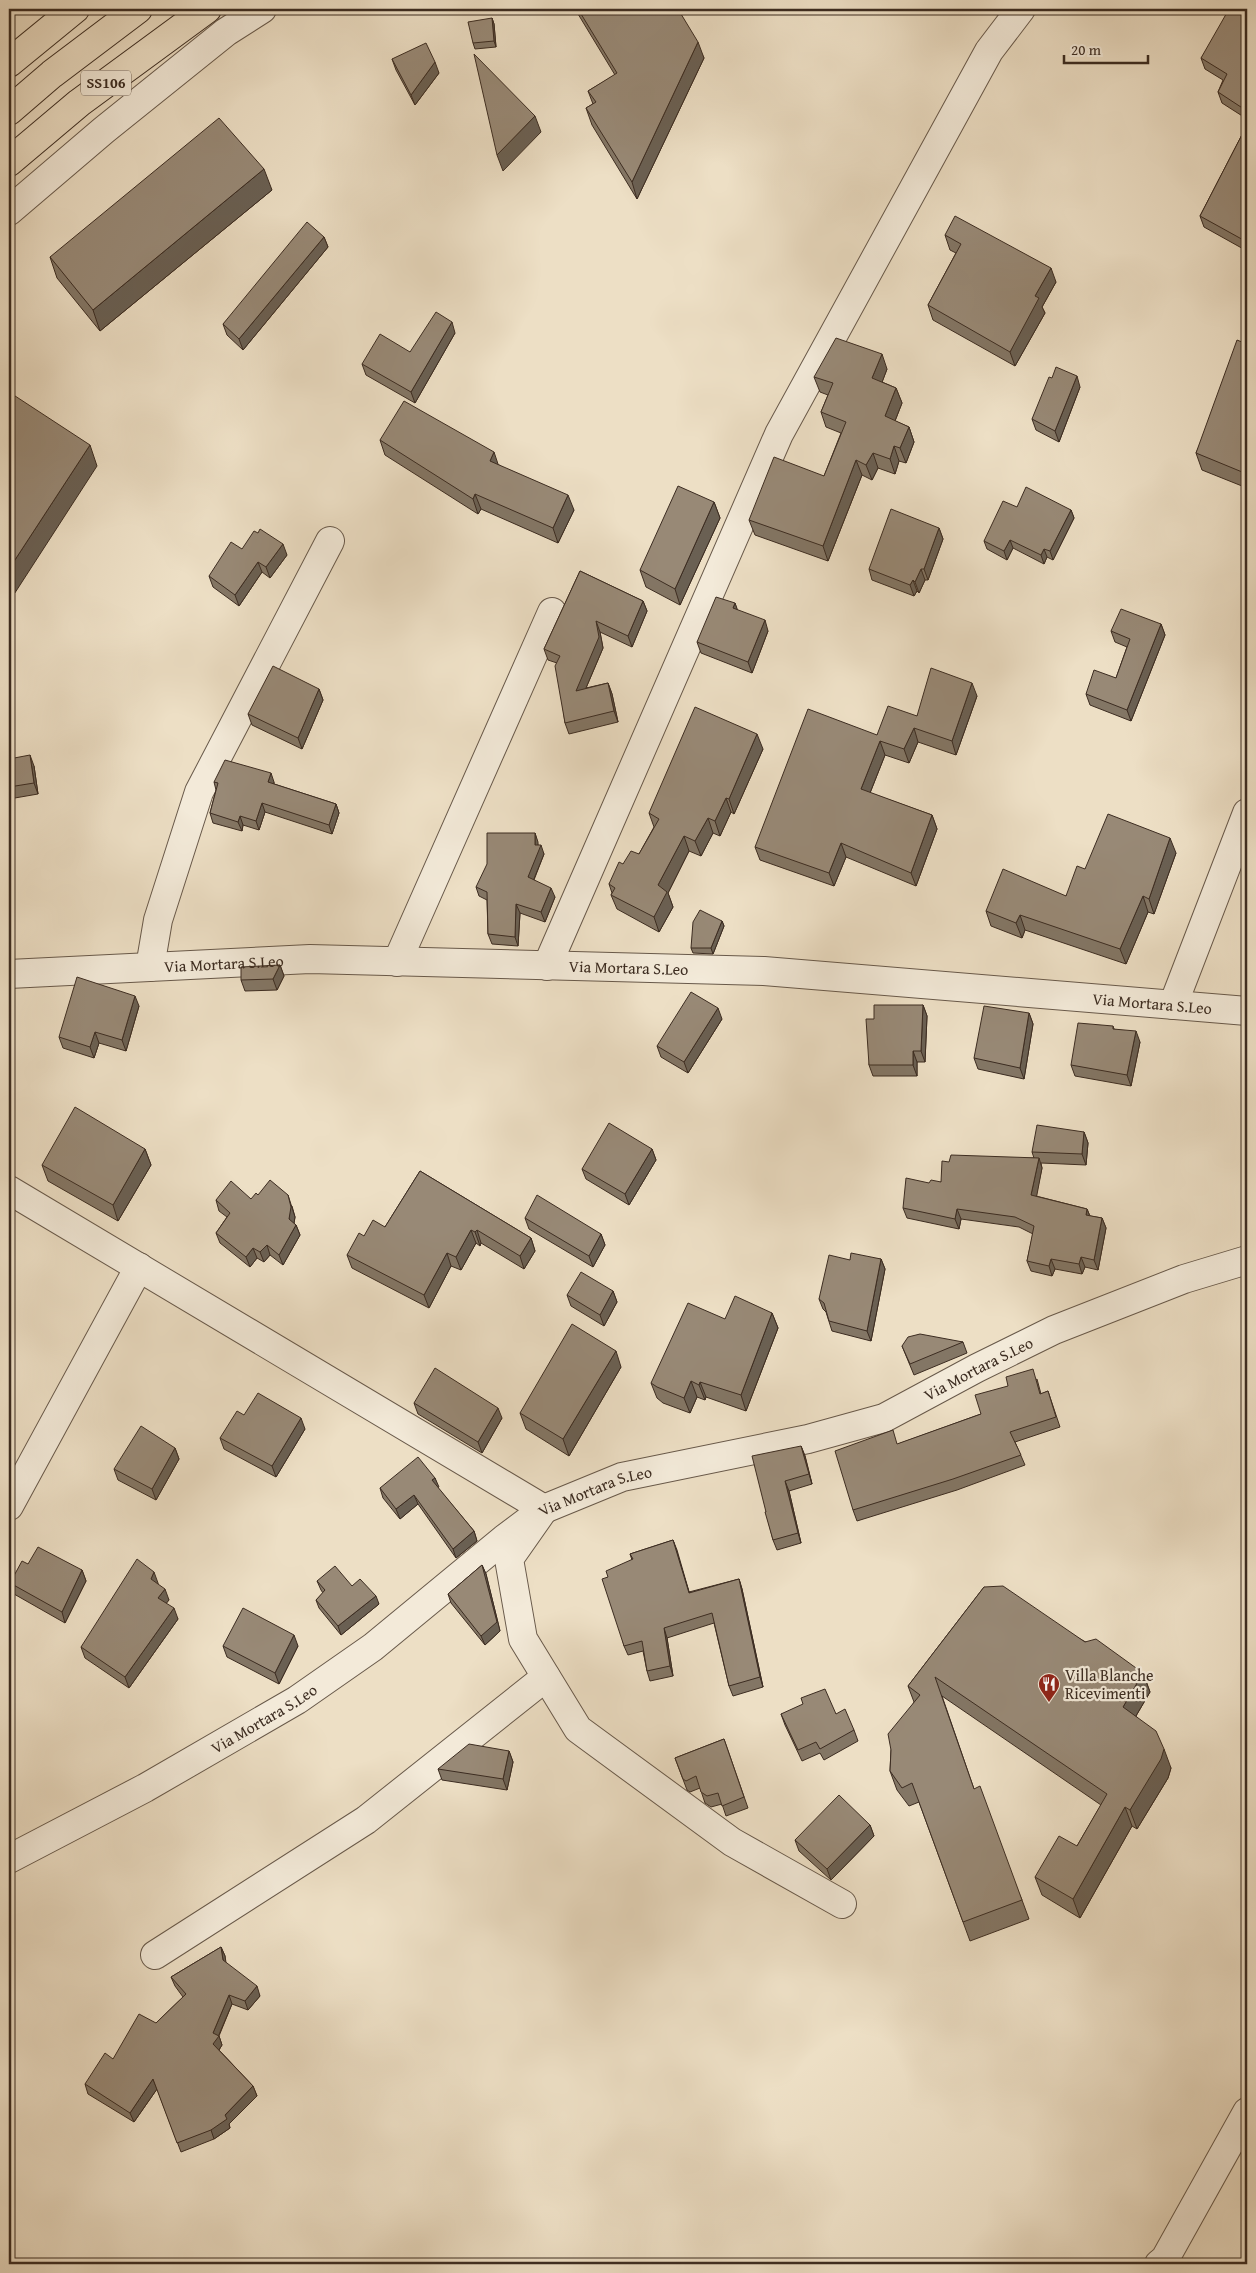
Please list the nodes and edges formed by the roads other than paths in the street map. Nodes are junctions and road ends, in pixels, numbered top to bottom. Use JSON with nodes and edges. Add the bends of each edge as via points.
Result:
{"nodes":[{"id":1,"x":75,"y":9,"type":"edge"},
{"id":2,"x":138,"y":9,"type":"edge"},
{"id":3,"x":207,"y":9,"type":"edge"},
{"id":4,"x":262,"y":9,"type":"edge"},
{"id":5,"x":1021,"y":9,"type":"edge"},
{"id":6,"x":9,"y":63,"type":"edge"},
{"id":7,"x":9,"y":111,"type":"edge"},
{"id":8,"x":9,"y":162,"type":"edge"},
{"id":9,"x":9,"y":211,"type":"edge"},
{"id":10,"x":330,"y":541,"type":"dead end"},
{"id":11,"x":552,"y":612,"type":"dead end"},
{"id":12,"x":1247,"y":813,"type":"edge"},
{"id":13,"x":397,"y":962,"type":"junction"},
{"id":14,"x":547,"y":966,"type":"junction"},
{"id":15,"x":150,"y":967,"type":"junction"},
{"id":16,"x":9,"y":974,"type":"edge"},
{"id":17,"x":1173,"y":1005,"type":"junction"},
{"id":18,"x":1247,"y":1011,"type":"edge"},
{"id":19,"x":9,"y":1190,"type":"edge"},
{"id":20,"x":1247,"y":1260,"type":"edge"},
{"id":21,"x":139,"y":1267,"type":"junction"},
{"id":22,"x":9,"y":1506,"type":"edge"},
{"id":23,"x":544,"y":1509,"type":"junction"},
{"id":24,"x":546,"y":1677,"type":"junction"},
{"id":25,"x":9,"y":1859,"type":"edge"},
{"id":26,"x":842,"y":1904,"type":"dead end"},
{"id":27,"x":155,"y":1955,"type":"dead end"},
{"id":28,"x":1247,"y":2112,"type":"edge"},
{"id":29,"x":1166,"y":2262,"type":"edge"}],
"edges":[{"from":1,"to":6,"type":"highway"},
{"from":2,"to":7,"type":"highway","number":"SS106"},
{"from":3,"to":8,"type":"highway","number":"SS106","via":[[79,103]]},
{"from":4,"to":9,"type":"street","via":[[226,32]]},
{"from":5,"to":14,"type":"street","via":[[989,51],[779,434]]},
{"from":10,"to":15,"type":"street","via":[[200,792],[158,920]]},
{"from":11,"to":13,"type":"street"},
{"from":12,"to":17,"type":"street"},
{"from":13,"to":14,"type":"street","name":"Via Mortara S.Leo"},
{"from":13,"to":15,"type":"street","name":"Via Mortara S.Leo","via":[[310,959]]},
{"from":14,"to":17,"type":"street","name":"Via Mortara S.Leo","via":[[764,971]]},
{"from":15,"to":16,"type":"street","name":"Via Mortara S.Leo"},
{"from":17,"to":18,"type":"street","name":"Via Mortara S.Leo"},
{"from":19,"to":21,"type":"street"},
{"from":20,"to":23,"type":"street","name":"Via Mortara S.Leo","via":[[1184,1279],[1054,1330],[884,1418],[808,1439],[622,1477]]},
{"from":21,"to":22,"type":"street"},
{"from":21,"to":23,"type":"street"},
{"from":23,"to":24,"type":"street","via":[[509,1559],[523,1639]]},
{"from":23,"to":25,"type":"street","name":"Via Mortara S.Leo","via":[[373,1648],[298,1700],[145,1788]]},
{"from":24,"to":26,"type":"street","via":[[578,1729],[732,1842]]},
{"from":24,"to":27,"type":"street","via":[[366,1820]]},
{"from":28,"to":29,"type":"street"}]}
